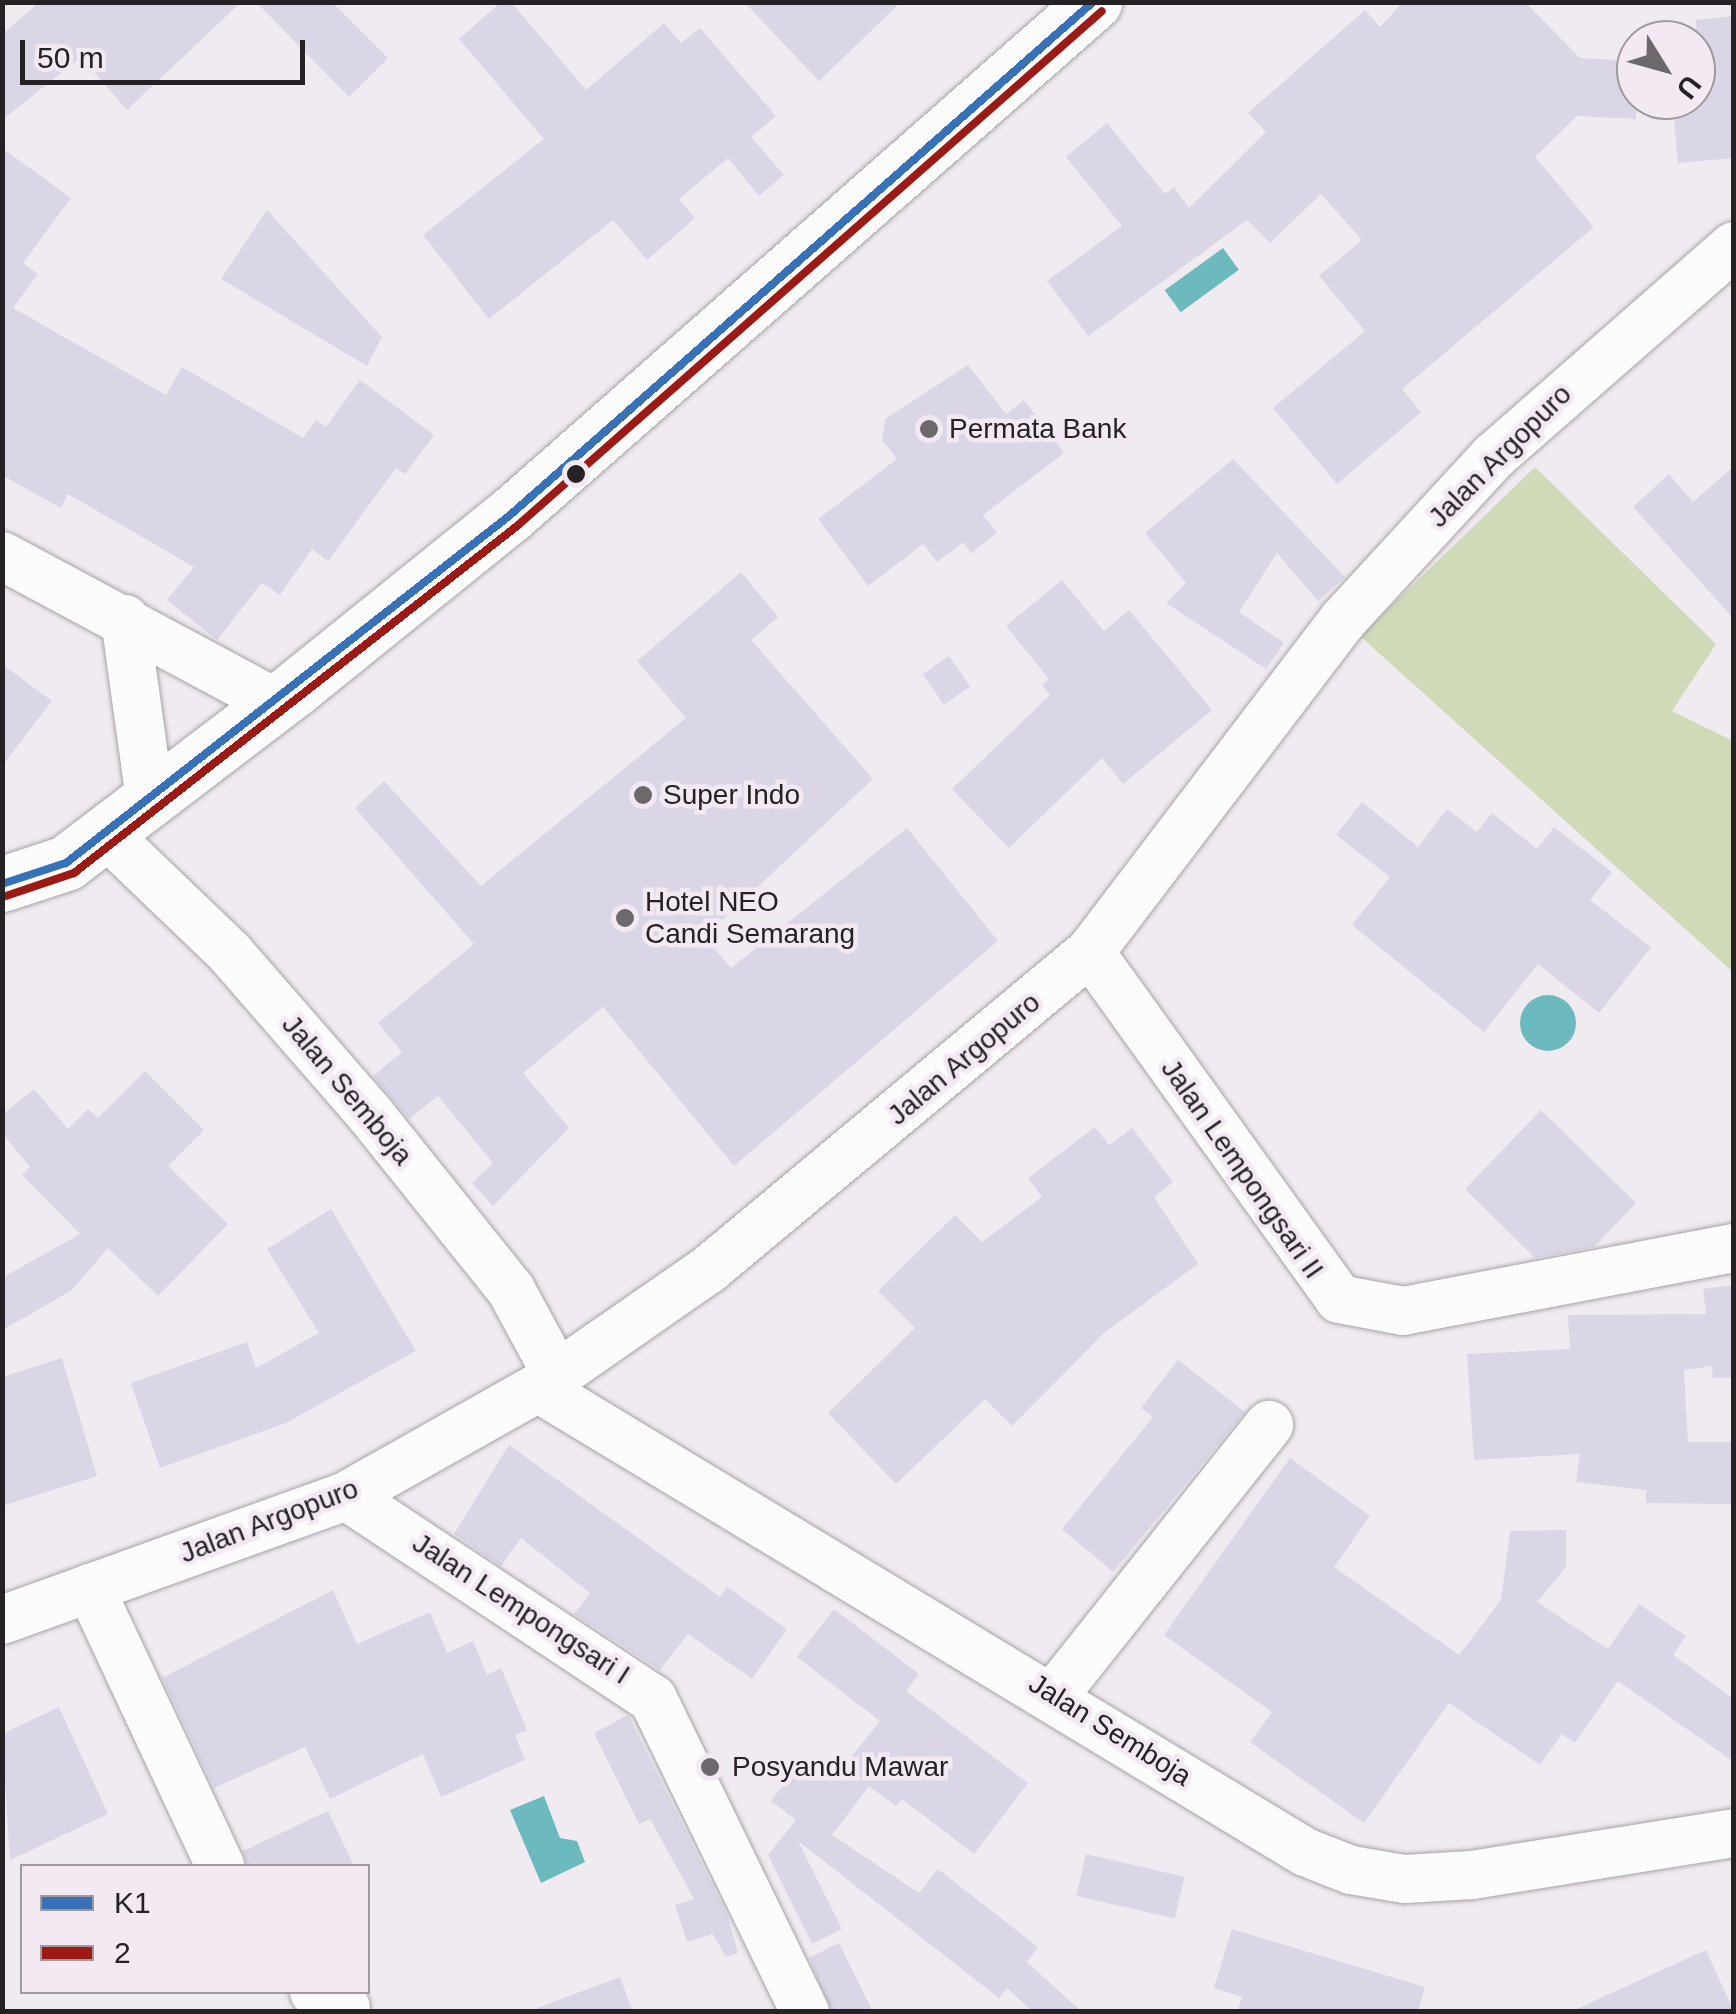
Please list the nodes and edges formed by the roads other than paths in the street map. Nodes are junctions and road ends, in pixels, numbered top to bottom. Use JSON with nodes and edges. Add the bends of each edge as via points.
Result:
{"nodes":[{"id":1,"x":1094,"y":2,"type":"edge"},
{"id":2,"x":1734,"y":246,"type":"edge"},
{"id":3,"x":2,"y":556,"type":"edge"},
{"id":4,"x":125,"y":619,"type":"junction"},
{"id":5,"x":276,"y":703,"type":"junction"},
{"id":6,"x":150,"y":800,"type":"junction"},
{"id":7,"x":105,"y":833,"type":"junction"},
{"id":8,"x":2,"y":884,"type":"edge"},
{"id":9,"x":1090,"y":952,"type":"junction"},
{"id":10,"x":1734,"y":1248,"type":"edge"},
{"id":11,"x":547,"y":1380,"type":"junction"},
{"id":12,"x":1269,"y":1425,"type":"dead end"},
{"id":13,"x":346,"y":1496,"type":"junction"},
{"id":14,"x":90,"y":1588,"type":"junction"},
{"id":15,"x":2,"y":1620,"type":"edge"},
{"id":16,"x":1055,"y":1694,"type":"junction"},
{"id":17,"x":1734,"y":1833,"type":"edge"},
{"id":18,"x":219,"y":1864,"type":"edge"},
{"id":19,"x":805,"y":2012,"type":"edge"}],
"edges":[{"from":1,"to":5,"type":"highway","via":[[509,516]]},
{"from":2,"to":9,"type":"street","name":"Jalan Argopuro","via":[[1493,457],[1342,620]]},
{"from":3,"to":4,"type":"street"},
{"from":4,"to":5,"type":"street"},
{"from":4,"to":6,"type":"street"},
{"from":5,"to":6,"type":"highway"},
{"from":6,"to":7,"type":"highway"},
{"from":7,"to":8,"type":"highway","via":[[66,862]]},
{"from":7,"to":11,"type":"street","name":"Jalan Semboja","via":[[230,953],[370,1114],[510,1290]]},
{"from":9,"to":10,"type":"street","name":"Jalan Lempongsari II","via":[[1317,1280],[1339,1299],[1403,1311]]},
{"from":9,"to":11,"type":"street","name":"Jalan Argopuro","via":[[708,1270]]},
{"from":11,"to":13,"type":"street","name":"Jalan Argopuro"},
{"from":11,"to":16,"type":"street","name":"Jalan Semboja"},
{"from":12,"to":16,"type":"street"},
{"from":13,"to":14,"type":"street","name":"Jalan Argopuro"},
{"from":13,"to":19,"type":"street","name":"Jalan Lempongsari I","via":[[653,1699]]},
{"from":14,"to":15,"type":"street","name":"Jalan Argopuro"},
{"from":14,"to":18,"type":"street"},
{"from":16,"to":17,"type":"street","name":"Jalan Semboja","via":[[1305,1852],[1352,1870],[1405,1880],[1472,1875]]}]}
